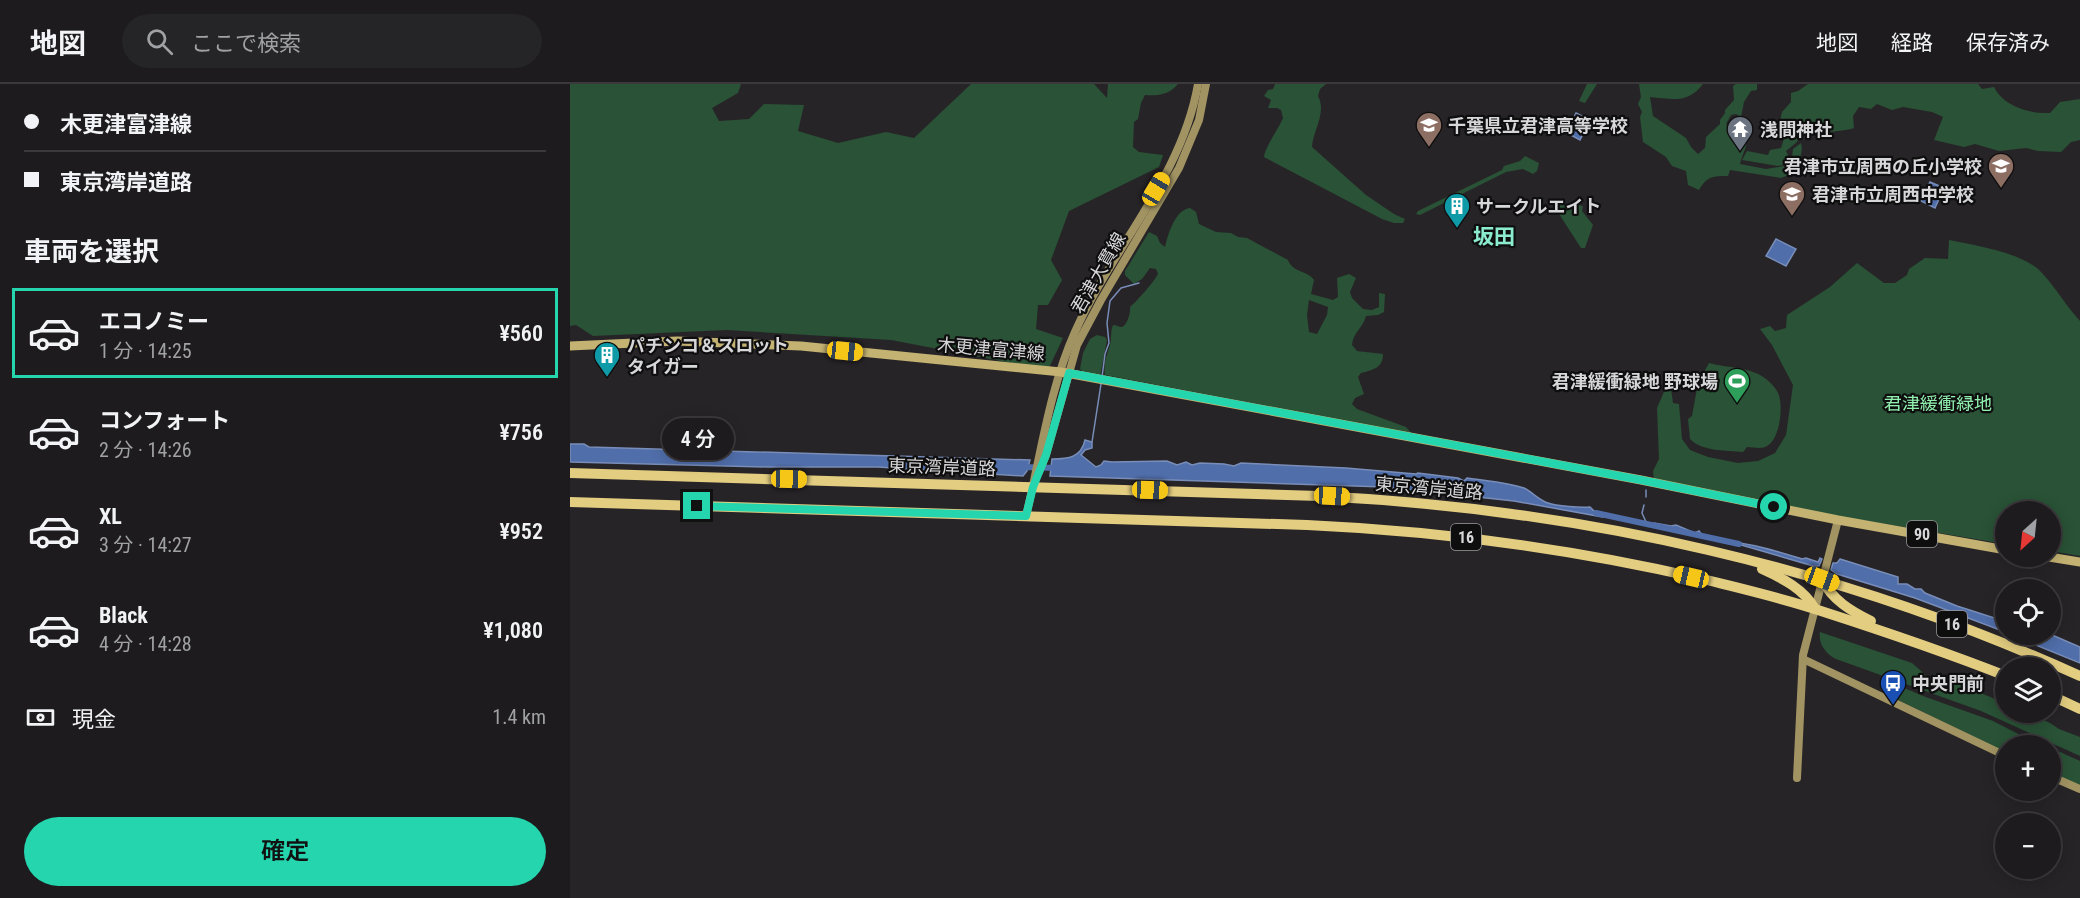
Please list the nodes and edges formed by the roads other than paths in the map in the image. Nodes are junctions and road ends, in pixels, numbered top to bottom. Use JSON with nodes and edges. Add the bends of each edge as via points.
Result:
{"nodes":[{"id":1,"x":1198,"y":84,"type":"edge"},
{"id":2,"x":1206,"y":84,"type":"edge"},
{"id":3,"x":570,"y":346,"type":"edge"},
{"id":4,"x":1065,"y":373,"type":"junction"},
{"id":5,"x":570,"y":473,"type":"edge"},
{"id":6,"x":1035,"y":481,"type":"junction"},
{"id":7,"x":570,"y":502,"type":"edge"},
{"id":8,"x":1026,"y":516,"type":"junction"},
{"id":9,"x":1838,"y":520,"type":"junction"},
{"id":10,"x":1688,"y":545,"type":"junction"},
{"id":11,"x":1995,"y":548,"type":"edge"},
{"id":12,"x":2061,"y":559,"type":"edge"},
{"id":13,"x":2080,"y":562,"type":"edge"},
{"id":14,"x":1824,"y":575,"type":"junction"},
{"id":15,"x":1815,"y":609,"type":"junction"},
{"id":16,"x":1940,"y":651,"type":"junction"},
{"id":17,"x":1803,"y":659,"type":"junction"},
{"id":18,"x":1995,"y":672,"type":"edge"},
{"id":19,"x":2080,"y":676,"type":"edge"},
{"id":20,"x":2061,"y":700,"type":"edge"},
{"id":21,"x":2080,"y":709,"type":"edge"},
{"id":22,"x":1995,"y":751,"type":"edge"},
{"id":23,"x":1797,"y":778,"type":"dead end"},
{"id":24,"x":2061,"y":781,"type":"edge"},
{"id":25,"x":2080,"y":789,"type":"edge"}],
"edges":[{"from":1,"to":4,"type":"main road","name":"君津大貫線","via":[[1187,128],[1075,332]]},
{"from":2,"to":4,"type":"main road","name":"君津大貫線","via":[[1200,120],[1179,168],[1086,326]]},
{"from":3,"to":4,"type":"main road","name":"木更津富津線","number":"90","via":[[677,342],[790,346]]},
{"from":4,"to":6,"type":"main road","name":"君津大貫線"},
{"from":4,"to":9,"type":"main road","name":"木更津富津線","number":"90"},
{"from":5,"to":6,"type":"highway","name":"東京湾岸道路","number":"16"},
{"from":6,"to":8,"type":"main road","name":"君津大貫線"},
{"from":6,"to":10,"type":"highway","name":"東京湾岸道路","number":"16","via":[[1384,499],[1531,516]]},
{"from":7,"to":8,"type":"highway","number":"16"},
{"from":8,"to":15,"type":"highway","number":"16","via":[[1341,526],[1482,539],[1630,563]]},
{"from":9,"to":11,"type":"main road","name":"木更津富津線","number":"90"},
{"from":9,"to":14,"type":"main road"},
{"from":10,"to":14,"type":"highway","name":"東京湾岸道路","number":"16"},
{"from":10,"to":15,"type":"highway","via":[[1776,575],[1802,592]]},
{"from":12,"to":13,"type":"main road"},
{"from":14,"to":15,"type":"main road"},
{"from":14,"to":16,"type":"highway","via":[[1831,594],[1858,615]]},
{"from":14,"to":19,"type":"highway","name":"東京湾岸道路","number":"16"},
{"from":15,"to":16,"type":"highway","number":"16"},
{"from":15,"to":17,"type":"main road"},
{"from":16,"to":18,"type":"highway","number":"16"},
{"from":17,"to":22,"type":"main road"},
{"from":17,"to":23,"type":"main road"},
{"from":20,"to":21,"type":"highway"},
{"from":24,"to":25,"type":"main road"}]}
